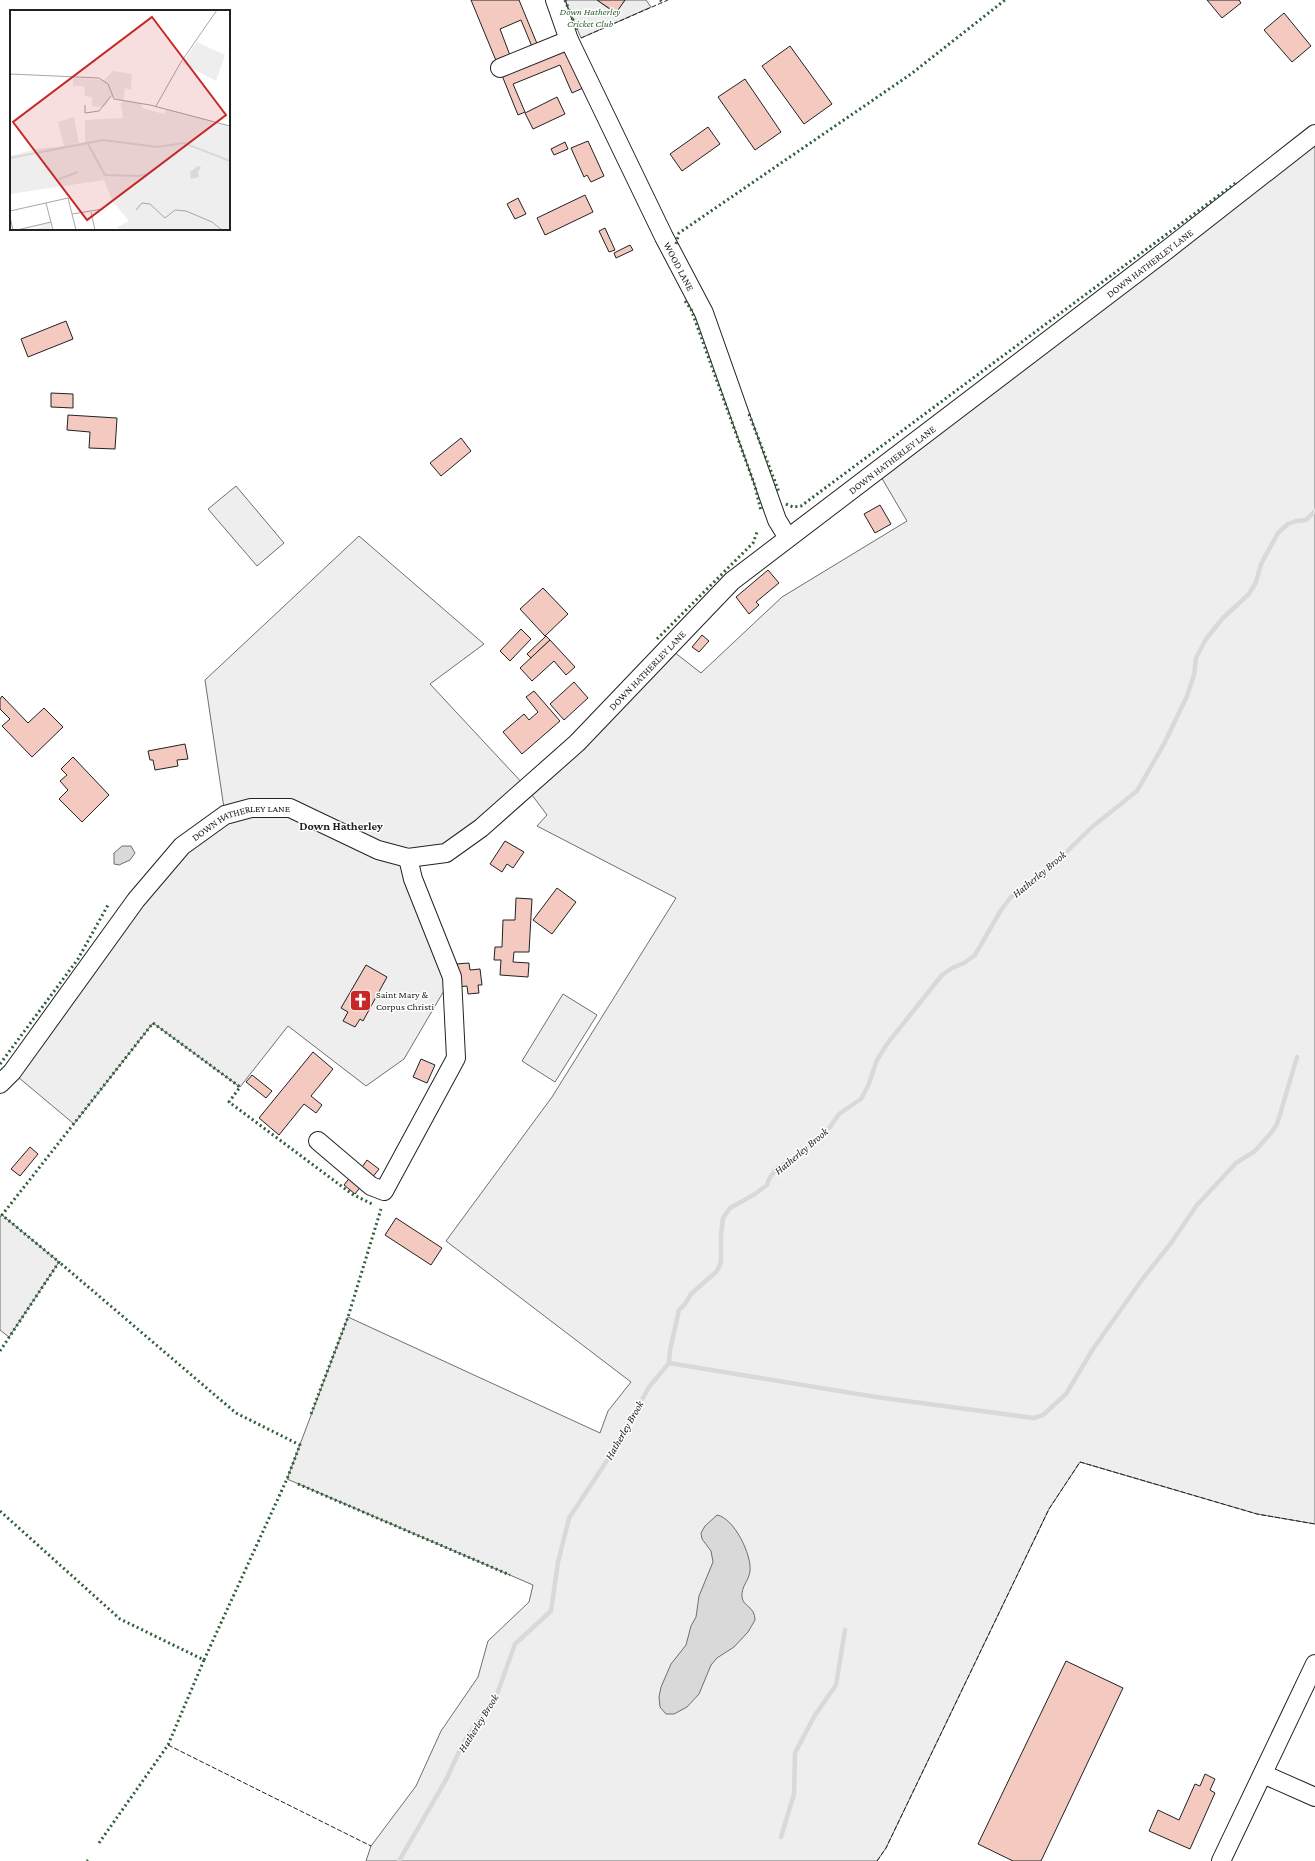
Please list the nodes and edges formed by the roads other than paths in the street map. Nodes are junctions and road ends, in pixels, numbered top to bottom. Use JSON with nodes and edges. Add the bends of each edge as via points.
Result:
{"nodes":[{"id":1,"x":555,"y":0,"type":"edge"},
{"id":2,"x":569,"y":40,"type":"junction"},
{"id":3,"x":500,"y":68,"type":"dead end"},
{"id":4,"x":1315,"y":134,"type":"edge"},
{"id":5,"x":788,"y":538,"type":"junction"},
{"id":6,"x":408,"y":858,"type":"junction"},
{"id":7,"x":0,"y":1084,"type":"edge"},
{"id":8,"x":318,"y":1141,"type":"dead end"},
{"id":9,"x":1315,"y":1664,"type":"edge"},
{"id":10,"x":1262,"y":1774,"type":"junction"},
{"id":11,"x":1315,"y":1797,"type":"edge"},
{"id":12,"x":1221,"y":1861,"type":"edge"}],
"edges":[{"from":1,"to":2,"type":"street","name":"WOOD LANE"},
{"from":2,"to":3,"type":"street"},
{"from":2,"to":5,"type":"street","name":"WOOD LANE","via":[[664,237],[704,313],[777,520]]},
{"from":4,"to":5,"type":"street","name":"DOWN HATHERLEY LANE"},
{"from":5,"to":6,"type":"street","name":"DOWN HATHERLEY LANE","via":[[732,582],[577,743],[481,828],[446,853]]},
{"from":6,"to":7,"type":"street","name":"DOWN HATHERLEY LANE","via":[[378,850],[290,808],[251,808],[225,815],[182,846],[136,900],[12,1072]]},
{"from":6,"to":8,"type":"street","via":[[452,977],[456,1058],[384,1191],[372,1186]]},
{"from":9,"to":10,"type":"street"},
{"from":10,"to":11,"type":"street"},
{"from":10,"to":12,"type":"street"}]}
